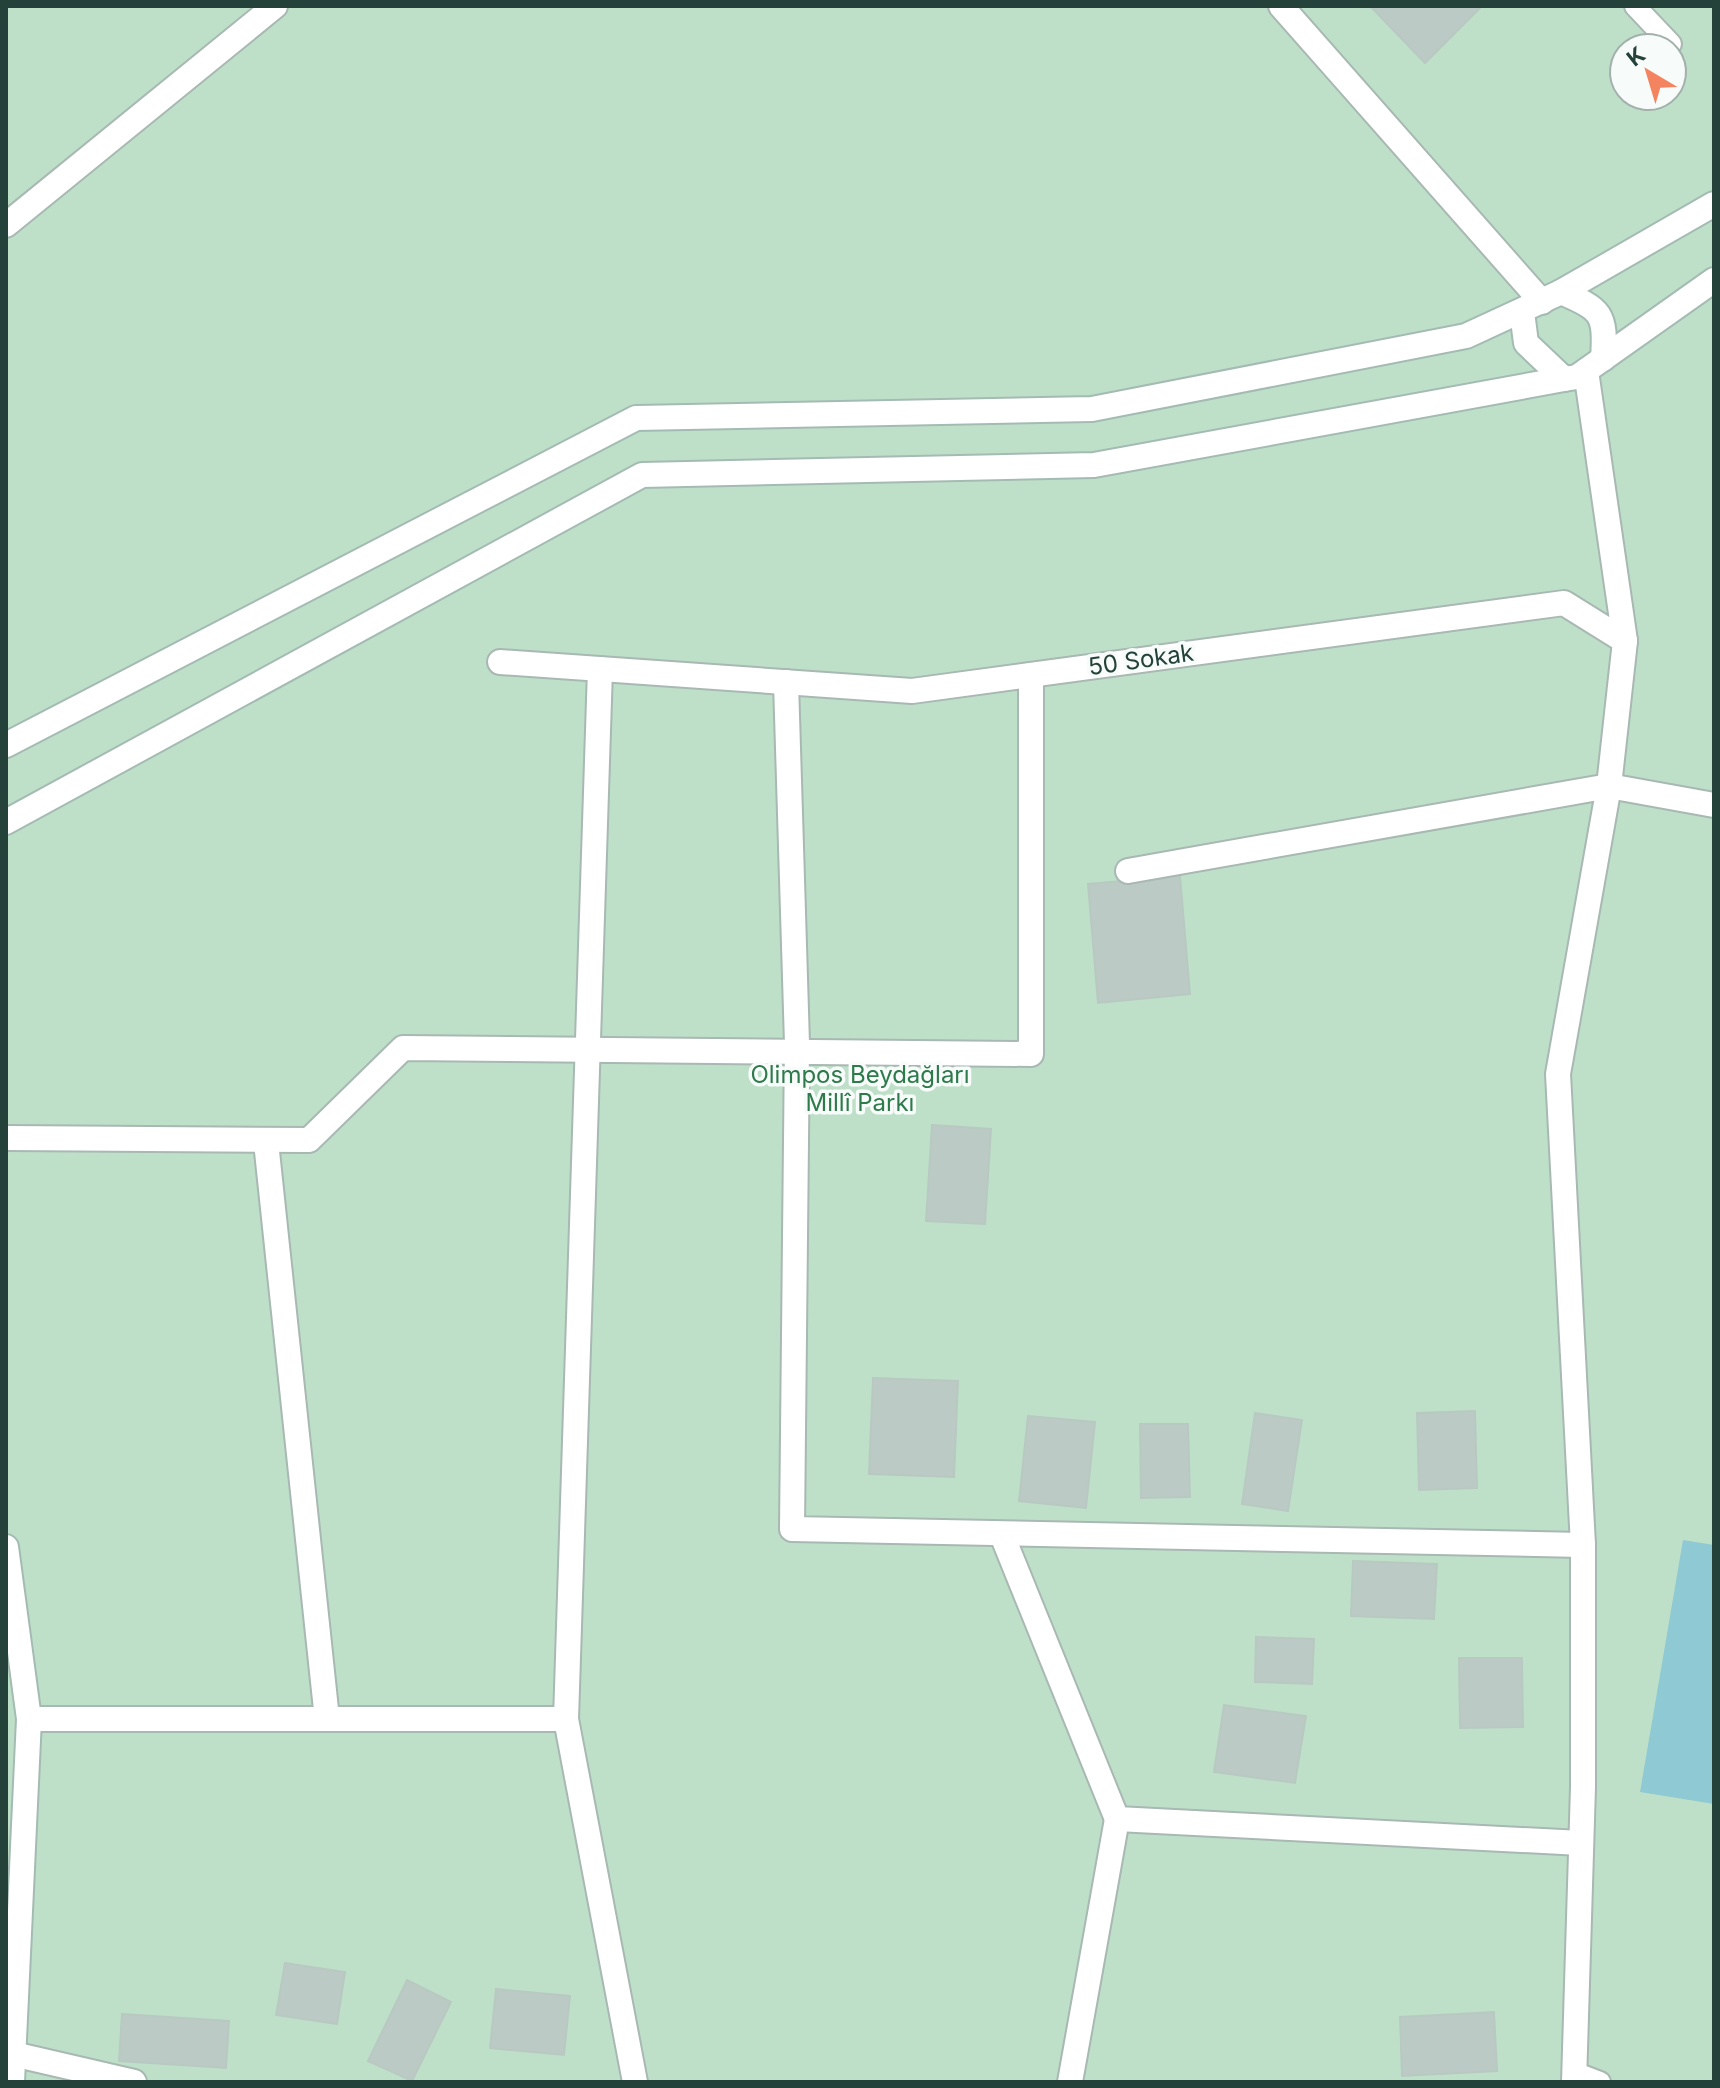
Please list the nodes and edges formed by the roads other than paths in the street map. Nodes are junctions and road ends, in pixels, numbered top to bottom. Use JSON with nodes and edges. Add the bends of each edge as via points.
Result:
{"nodes":[{"id":1,"x":275,"y":6,"type":"edge"},
{"id":2,"x":1281,"y":6,"type":"edge"},
{"id":3,"x":1635,"y":6,"type":"edge"},
{"id":4,"x":1660,"y":32,"type":"edge"},
{"id":5,"x":1714,"y":204,"type":"edge"},
{"id":6,"x":6,"y":225,"type":"edge"},
{"id":7,"x":1714,"y":280,"type":"edge"},
{"id":8,"x":1542,"y":302,"type":"junction"},
{"id":9,"x":1584,"y":370,"type":"junction"},
{"id":10,"x":1625,"y":641,"type":"junction"},
{"id":11,"x":500,"y":662,"type":"dead end"},
{"id":12,"x":600,"y":669,"type":"junction"},
{"id":13,"x":1031,"y":675,"type":"junction"},
{"id":14,"x":786,"y":682,"type":"junction"},
{"id":15,"x":6,"y":745,"type":"edge"},
{"id":16,"x":1609,"y":786,"type":"junction"},
{"id":17,"x":1714,"y":805,"type":"edge"},
{"id":18,"x":6,"y":822,"type":"edge"},
{"id":19,"x":1128,"y":871,"type":"dead end"},
{"id":20,"x":588,"y":1050,"type":"junction"},
{"id":21,"x":797,"y":1052,"type":"junction"},
{"id":22,"x":6,"y":1138,"type":"edge"},
{"id":23,"x":266,"y":1142,"type":"junction"},
{"id":24,"x":1002,"y":1535,"type":"junction"},
{"id":25,"x":1583,"y":1545,"type":"junction"},
{"id":26,"x":6,"y":1547,"type":"edge"},
{"id":27,"x":327,"y":1719,"type":"junction"},
{"id":28,"x":566,"y":1719,"type":"junction"},
{"id":29,"x":18,"y":1721,"type":"edge"},
{"id":30,"x":1117,"y":1819,"type":"junction"},
{"id":31,"x":1581,"y":1843,"type":"junction"},
{"id":32,"x":13,"y":2054,"type":"junction"},
{"id":33,"x":1574,"y":2077,"type":"edge"},
{"id":34,"x":12,"y":2082,"type":"edge"},
{"id":35,"x":134,"y":2082,"type":"edge"},
{"id":36,"x":635,"y":2082,"type":"edge"},
{"id":37,"x":1070,"y":2082,"type":"edge"},
{"id":38,"x":1600,"y":2082,"type":"edge"}],
"edges":[{"from":1,"to":6,"type":"street"},
{"from":2,"to":8,"type":"street"},
{"from":3,"to":4,"type":"lane"},
{"from":5,"to":8,"type":"street"},
{"from":7,"to":9,"type":"street"},
{"from":8,"to":9,"type":"street","via":[[1526,343]]},
{"from":8,"to":9,"type":"street","via":[[1596,308],[1605,327]]},
{"from":8,"to":15,"type":"street","via":[[1466,336],[1092,409],[636,418]]},
{"from":9,"to":10,"type":"street"},
{"from":9,"to":18,"type":"street","via":[[1094,465],[642,475]]},
{"from":10,"to":13,"type":"street","name":"50 Sokak","via":[[1564,603]]},
{"from":10,"to":16,"type":"street"},
{"from":11,"to":12,"type":"street","name":"50 Sokak"},
{"from":12,"to":14,"type":"street","name":"50 Sokak"},
{"from":12,"to":20,"type":"street"},
{"from":13,"to":14,"type":"street","name":"50 Sokak","via":[[912,691]]},
{"from":13,"to":21,"type":"street","via":[[1031,1054]]},
{"from":14,"to":21,"type":"street"},
{"from":16,"to":17,"type":"street"},
{"from":16,"to":19,"type":"street"},
{"from":16,"to":25,"type":"street","via":[[1558,1074]]},
{"from":20,"to":21,"type":"street"},
{"from":20,"to":23,"type":"street","via":[[403,1048],[309,1140]]},
{"from":20,"to":28,"type":"street"},
{"from":21,"to":24,"type":"street","via":[[792,1529]]},
{"from":22,"to":23,"type":"street"},
{"from":23,"to":27,"type":"street"},
{"from":24,"to":25,"type":"street"},
{"from":24,"to":30,"type":"street"},
{"from":25,"to":31,"type":"street"},
{"from":26,"to":29,"type":"street"},
{"from":27,"to":28,"type":"street"},
{"from":27,"to":29,"type":"street"},
{"from":28,"to":36,"type":"street"},
{"from":29,"to":32,"type":"street"},
{"from":30,"to":31,"type":"street"},
{"from":30,"to":37,"type":"street"},
{"from":31,"to":33,"type":"street"},
{"from":32,"to":34,"type":"street"},
{"from":32,"to":35,"type":"street"},
{"from":33,"to":38,"type":"lane"}]}
